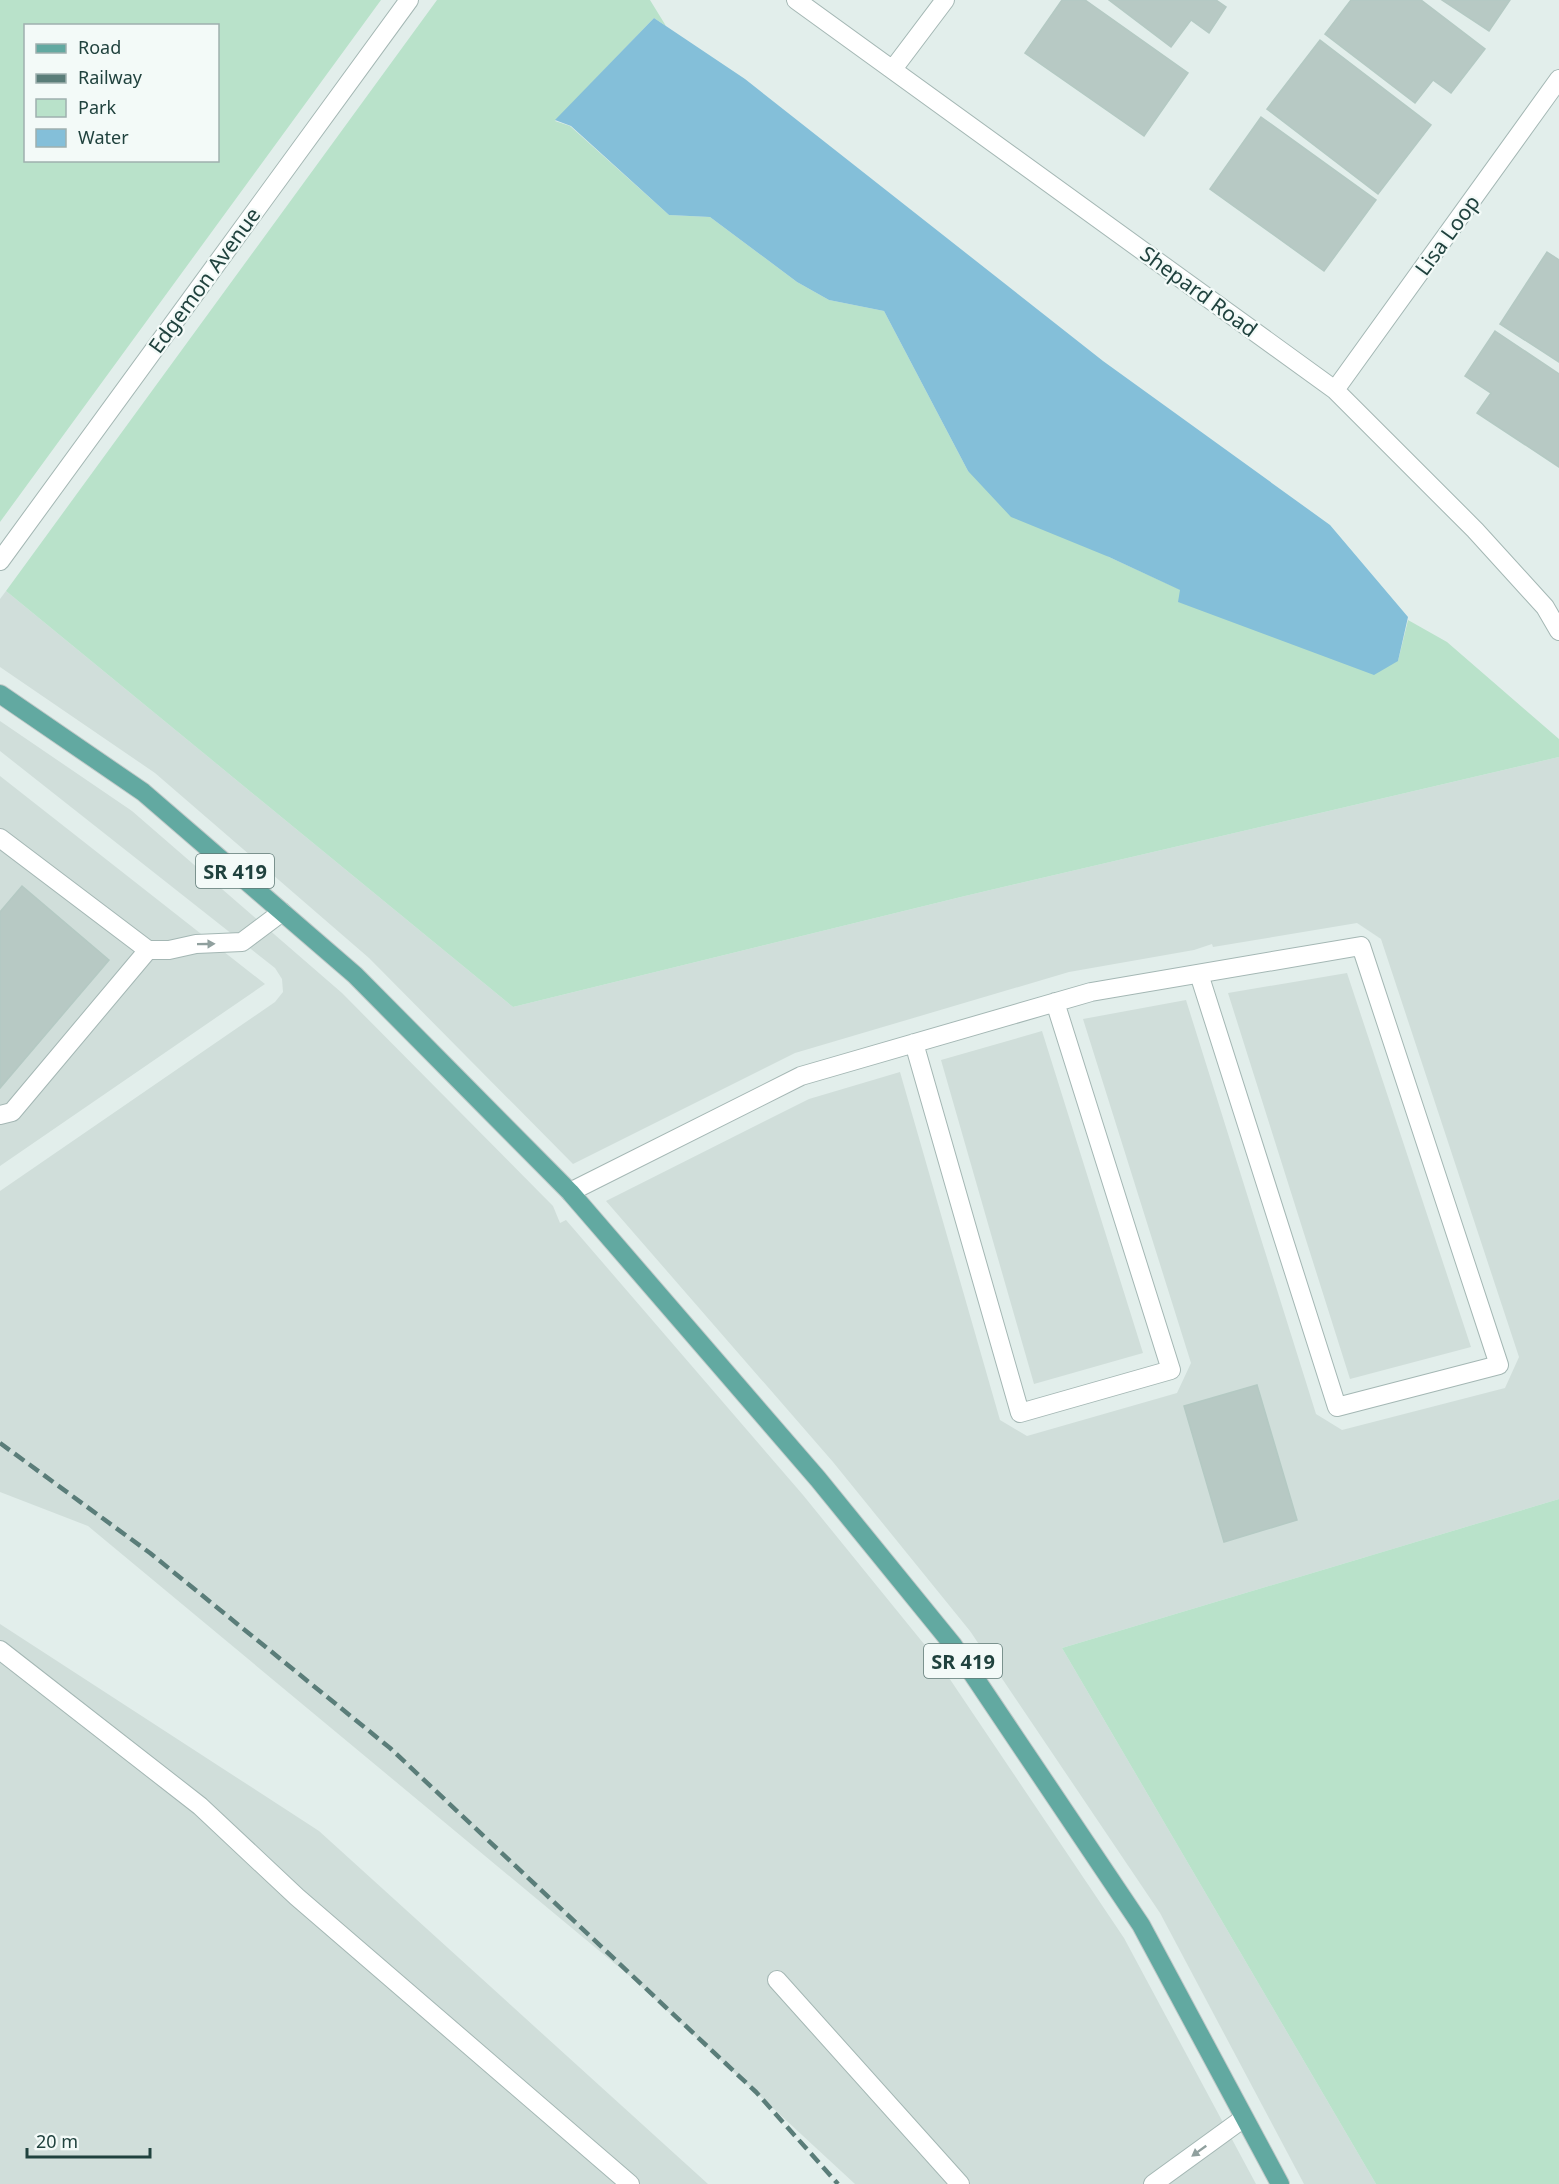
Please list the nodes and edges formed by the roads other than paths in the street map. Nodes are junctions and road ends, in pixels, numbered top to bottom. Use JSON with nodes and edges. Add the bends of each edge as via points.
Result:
{"nodes":[{"id":1,"x":409,"y":0,"type":"edge"},
{"id":2,"x":796,"y":0,"type":"edge"},
{"id":3,"x":945,"y":0,"type":"edge"},
{"id":4,"x":893,"y":69,"type":"junction"},
{"id":5,"x":1559,"y":79,"type":"edge"},
{"id":6,"x":1335,"y":390,"type":"junction"},
{"id":7,"x":0,"y":561,"type":"edge"},
{"id":8,"x":1559,"y":631,"type":"edge"},
{"id":9,"x":0,"y":694,"type":"edge"},
{"id":10,"x":0,"y":838,"type":"edge"},
{"id":11,"x":282,"y":912,"type":"junction"},
{"id":12,"x":148,"y":950,"type":"junction"},
{"id":13,"x":1199,"y":974,"type":"junction"},
{"id":14,"x":1055,"y":1002,"type":"junction"},
{"id":15,"x":914,"y":1043,"type":"junction"},
{"id":16,"x":0,"y":1115,"type":"edge"},
{"id":17,"x":570,"y":1192,"type":"junction"},
{"id":18,"x":0,"y":1650,"type":"edge"},
{"id":19,"x":777,"y":1980,"type":"dead end"},
{"id":20,"x":1244,"y":2118,"type":"junction"},
{"id":21,"x":630,"y":2184,"type":"edge"},
{"id":22,"x":960,"y":2184,"type":"edge"},
{"id":23,"x":1153,"y":2184,"type":"edge"},
{"id":24,"x":1280,"y":2184,"type":"edge"}],
"edges":[{"from":1,"to":7,"type":"street","name":"Edgemon Avenue"},
{"from":2,"to":4,"type":"street","name":"Shepard Road"},
{"from":3,"to":4,"type":"street"},
{"from":4,"to":6,"type":"street","name":"Shepard Road"},
{"from":5,"to":6,"type":"street","name":"Lisa Loop"},
{"from":6,"to":8,"type":"street","name":"Shepard Road","via":[[1475,530],[1545,607]]},
{"from":9,"to":11,"type":"main road","number":"SR 419","via":[[143,792]]},
{"from":10,"to":12,"type":"street"},
{"from":12,"to":11,"type":"street","one_way":true,"via":[[242,942]]},
{"from":11,"to":17,"type":"main road","number":"SR 419","via":[[355,975]]},
{"from":12,"to":16,"type":"street","via":[[12,1112]]},
{"from":13,"to":13,"type":"street","via":[[1336,1407],[1499,1365],[1361,946]]},
{"from":13,"to":14,"type":"street"},
{"from":14,"to":15,"type":"street"},
{"from":14,"to":15,"type":"street","via":[[1171,1370],[1020,1413]]},
{"from":15,"to":17,"type":"street","via":[[801,1076]]},
{"from":17,"to":20,"type":"main road","number":"SR 419","via":[[818,1479],[953,1645],[1142,1925]]},
{"from":18,"to":21,"type":"street","via":[[200,1806],[297,1897]]},
{"from":19,"to":22,"type":"street"},
{"from":20,"to":23,"type":"street","one_way":true},
{"from":20,"to":24,"type":"main road","number":"SR 419"}]}
